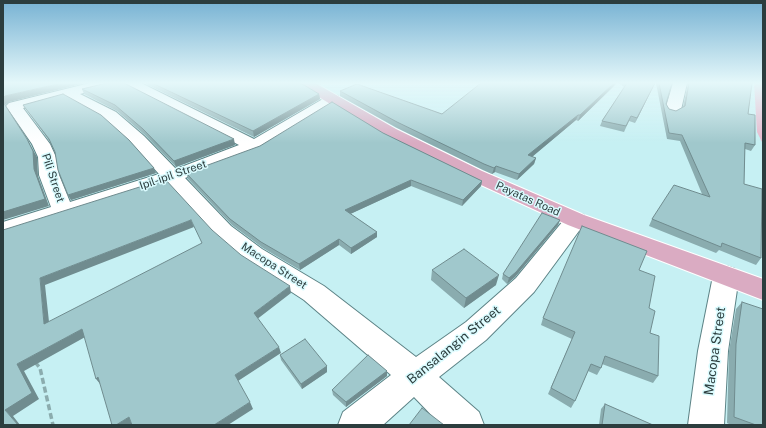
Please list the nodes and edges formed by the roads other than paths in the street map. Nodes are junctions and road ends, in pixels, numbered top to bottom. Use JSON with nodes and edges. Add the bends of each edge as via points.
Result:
{"nodes":[{"id":1,"x":25,"y":103,"type":"edge"},
{"id":2,"x":87,"y":103,"type":"edge"},
{"id":3,"x":170,"y":103,"type":"edge"},
{"id":4,"x":326,"y":103,"type":"edge"},
{"id":5,"x":340,"y":103,"type":"edge"},
{"id":6,"x":675,"y":103,"type":"edge"},
{"id":7,"x":673,"y":110,"type":"edge"},
{"id":8,"x":254,"y":146,"type":"junction"},
{"id":9,"x":171,"y":177,"type":"junction"},
{"id":10,"x":64,"y":211,"type":"junction"},
{"id":11,"x":576,"y":220,"type":"junction"},
{"id":12,"x":3,"y":230,"type":"edge"},
{"id":13,"x":726,"y":276,"type":"junction"},
{"id":14,"x":763,"y":290,"type":"edge"},
{"id":15,"x":415,"y":376,"type":"junction"},
{"id":16,"x":356,"y":425,"type":"edge"},
{"id":17,"x":466,"y":425,"type":"edge"},
{"id":18,"x":706,"y":425,"type":"edge"}],
"edges":[{"from":1,"to":10,"type":"street","name":"Pili Street","via":[[14,106],[41,144],[47,157],[49,175]]},
{"from":2,"to":9,"type":"street","name":"Macopa Street","via":[[110,115],[138,140]]},
{"from":3,"to":8,"type":"street"},
{"from":4,"to":8,"type":"street","name":"Ipil-ipil Street"},
{"from":5,"to":11,"type":"main road","name":"Payatas Road","via":[[397,137]]},
{"from":6,"to":7,"type":"street"},
{"from":8,"to":9,"type":"street","name":"Ipil-ipil Street"},
{"from":9,"to":10,"type":"street","name":"Ipil-ipil Street"},
{"from":9,"to":15,"type":"street","name":"Macopa Street","via":[[223,231],[253,256],[314,292]]},
{"from":10,"to":12,"type":"street","name":"Ipil-ipil Street"},
{"from":11,"to":13,"type":"main road","name":"Payatas Road"},
{"from":11,"to":15,"type":"street","name":"Bansalangin Street","via":[[525,285],[476,330]]},
{"from":13,"to":14,"type":"main road","name":"Payatas Road"},
{"from":13,"to":18,"type":"street","name":"Macopa Street","via":[[713,351]]},
{"from":15,"to":16,"type":"street","name":"Bansalangin Street"},
{"from":15,"to":17,"type":"street","name":"Macopa Street"}]}
